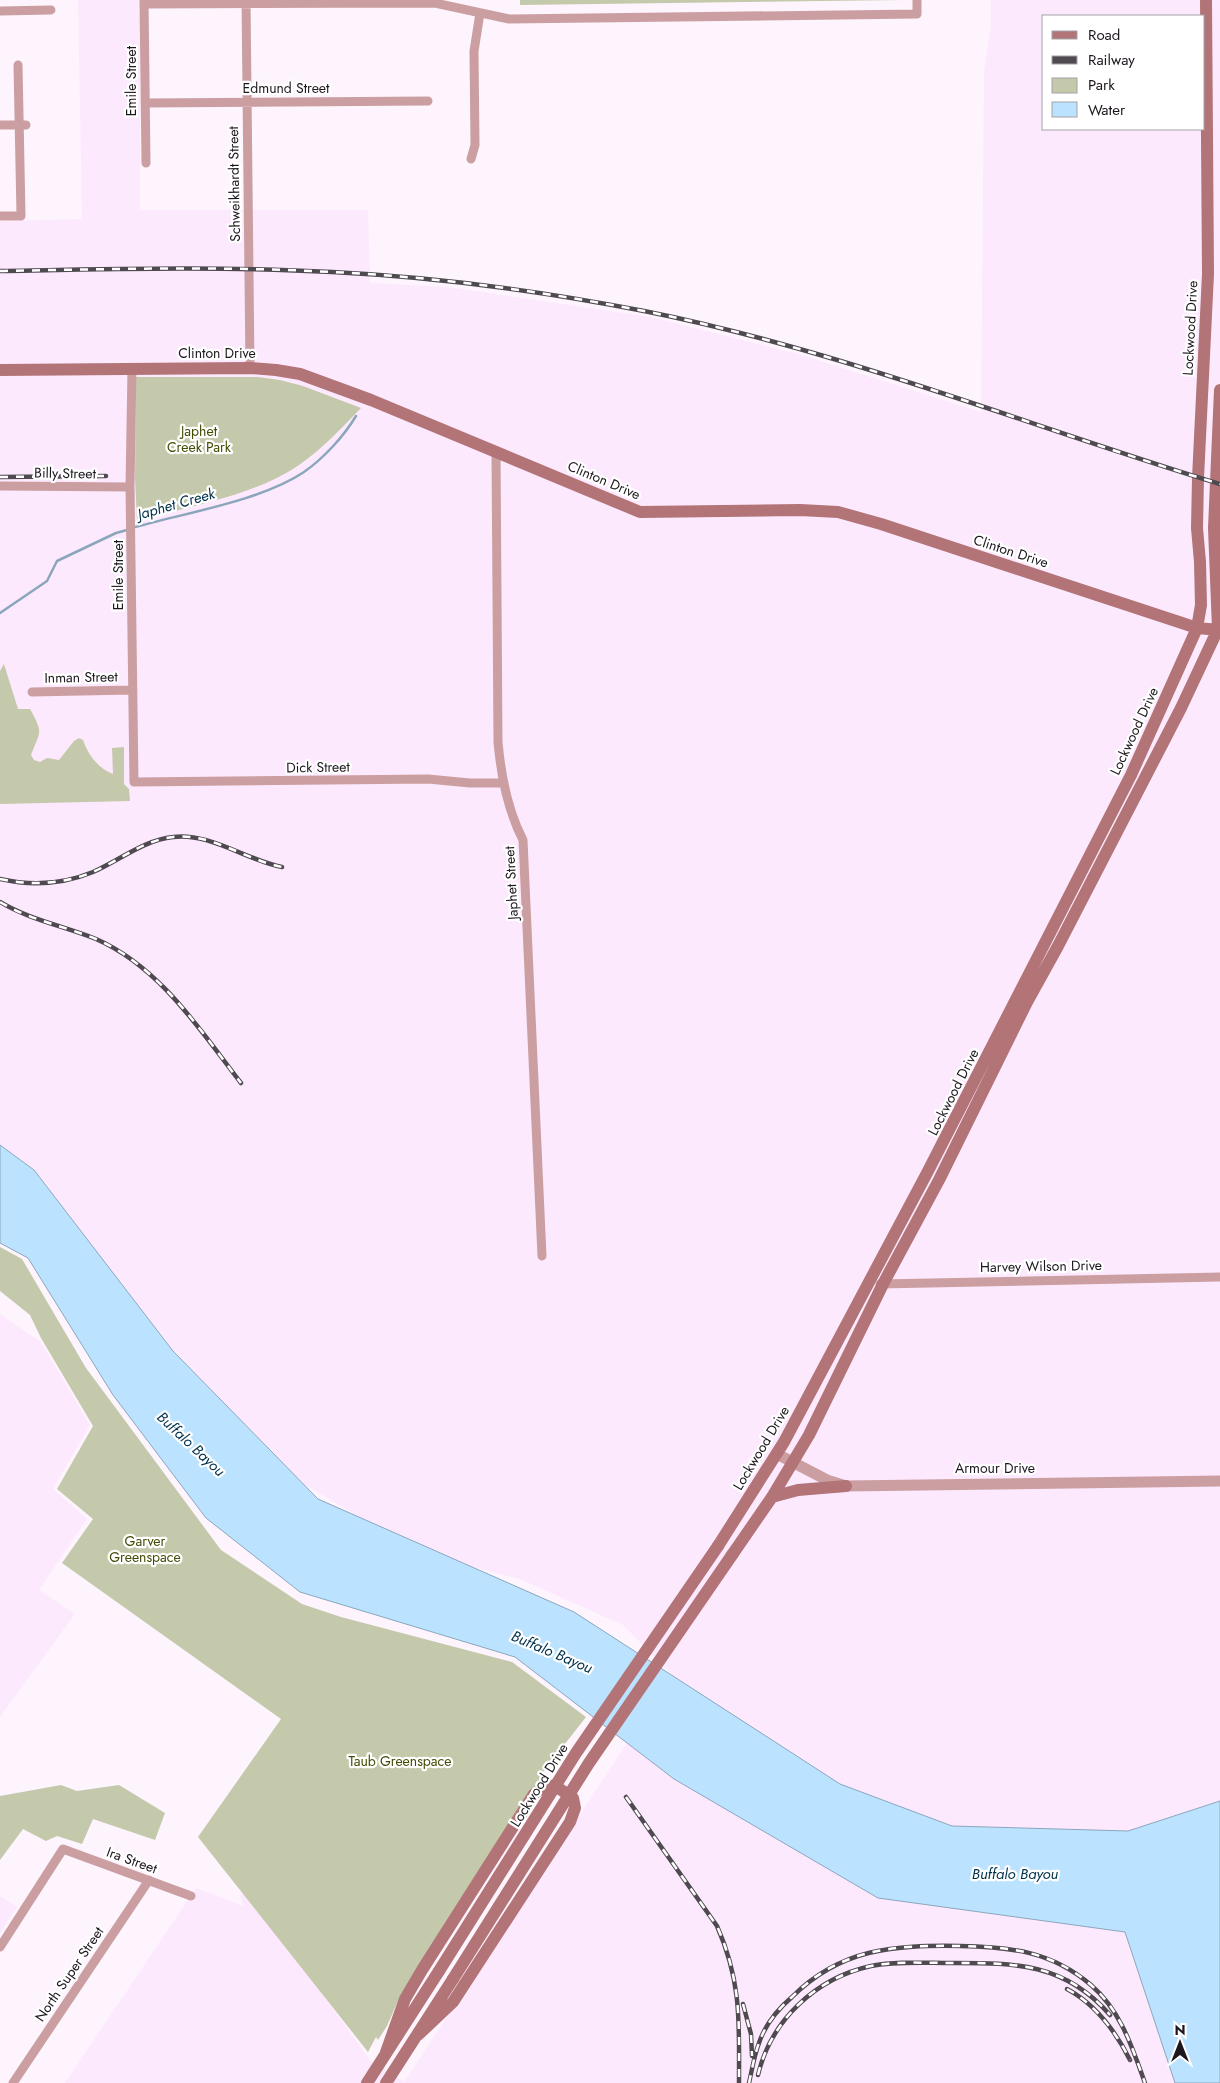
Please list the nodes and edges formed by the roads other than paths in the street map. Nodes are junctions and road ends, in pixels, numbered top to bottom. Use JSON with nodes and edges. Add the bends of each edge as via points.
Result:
{"nodes":[{"id":1,"x":917,"y":0,"type":"edge"},
{"id":2,"x":1206,"y":0,"type":"edge"},
{"id":3,"x":144,"y":2,"type":"edge"},
{"id":4,"x":246,"y":2,"type":"edge"},
{"id":5,"x":51,"y":10,"type":"dead end"},
{"id":6,"x":0,"y":11,"type":"edge"},
{"id":7,"x":480,"y":13,"type":"junction"},
{"id":8,"x":18,"y":64,"type":"dead end"},
{"id":9,"x":428,"y":101,"type":"dead end"},
{"id":10,"x":246,"y":102,"type":"junction"},
{"id":11,"x":145,"y":103,"type":"junction"},
{"id":12,"x":23,"y":124,"type":"junction"},
{"id":13,"x":0,"y":125,"type":"edge"},
{"id":14,"x":471,"y":159,"type":"dead end"},
{"id":15,"x":146,"y":163,"type":"dead end"},
{"id":16,"x":0,"y":216,"type":"edge"},
{"id":17,"x":132,"y":368,"type":"junction"},
{"id":18,"x":250,"y":368,"type":"junction"},
{"id":19,"x":0,"y":370,"type":"edge"},
{"id":20,"x":1220,"y":390,"type":"edge"},
{"id":21,"x":496,"y":451,"type":"junction"},
{"id":22,"x":0,"y":486,"type":"edge"},
{"id":23,"x":130,"y":491,"type":"junction"},
{"id":24,"x":1198,"y":628,"type":"junction"},
{"id":25,"x":1218,"y":636,"type":"edge"},
{"id":26,"x":132,"y":690,"type":"junction"},
{"id":27,"x":32,"y":692,"type":"dead end"},
{"id":28,"x":1145,"y":745,"type":"junction"},
{"id":29,"x":1158,"y":752,"type":"junction"},
{"id":30,"x":134,"y":782,"type":"joint"},
{"id":31,"x":503,"y":783,"type":"junction"},
{"id":32,"x":1117,"y":802,"type":"junction"},
{"id":33,"x":1129,"y":808,"type":"junction"},
{"id":34,"x":1099,"y":838,"type":"junction"},
{"id":35,"x":1112,"y":843,"type":"junction"},
{"id":36,"x":977,"y":1089,"type":"junction"},
{"id":37,"x":927,"y":1173,"type":"junction"},
{"id":38,"x":939,"y":1180,"type":"junction"},
{"id":39,"x":542,"y":1256,"type":"dead end"},
{"id":40,"x":1220,"y":1277,"type":"edge"},
{"id":41,"x":883,"y":1284,"type":"junction"},
{"id":42,"x":864,"y":1291,"type":"junction"},
{"id":43,"x":777,"y":1454,"type":"junction"},
{"id":44,"x":792,"y":1463,"type":"junction"},
{"id":45,"x":1220,"y":1481,"type":"edge"},
{"id":46,"x":846,"y":1486,"type":"junction"},
{"id":47,"x":772,"y":1497,"type":"junction"},
{"id":48,"x":148,"y":1880,"type":"junction"},
{"id":49,"x":191,"y":1896,"type":"dead end"},
{"id":50,"x":0,"y":1947,"type":"edge"},
{"id":51,"x":418,"y":2035,"type":"junction"},
{"id":52,"x":385,"y":2055,"type":"junction"},
{"id":53,"x":376,"y":2070,"type":"junction"},
{"id":54,"x":388,"y":2081,"type":"edge"},
{"id":55,"x":13,"y":2083,"type":"edge"},
{"id":56,"x":367,"y":2083,"type":"edge"}],
"edges":[{"from":1,"to":7,"type":"street","via":[[917,14],[509,19]]},
{"from":2,"to":24,"type":"main road","name":"Lockwood Drive","via":[[1208,274],[1197,494],[1201,605]]},
{"from":3,"to":4,"type":"street"},
{"from":3,"to":11,"type":"street","name":"Emile Street"},
{"from":4,"to":7,"type":"street","via":[[435,3]]},
{"from":4,"to":10,"type":"street","name":"Schweikhardt Street"},
{"from":5,"to":6,"type":"street"},
{"from":7,"to":14,"type":"street","via":[[474,51],[475,145]]},
{"from":8,"to":12,"type":"street"},
{"from":9,"to":10,"type":"street","name":"Edmund Street"},
{"from":10,"to":11,"type":"street","name":"Edmund Street"},
{"from":10,"to":18,"type":"street","name":"Schweikhardt Street"},
{"from":11,"to":15,"type":"street","name":"Emile Street"},
{"from":12,"to":13,"type":"street"},
{"from":12,"to":16,"type":"street","via":[[21,216]]},
{"from":17,"to":18,"type":"main road","name":"Clinton Drive"},
{"from":17,"to":19,"type":"main road","name":"Clinton Drive"},
{"from":17,"to":23,"type":"street","name":"Emile Street"},
{"from":18,"to":21,"type":"main road","name":"Clinton Drive","via":[[300,374]]},
{"from":20,"to":25,"type":"main road","name":"Lockwood Drive","via":[[1214,528]]},
{"from":21,"to":24,"type":"main road","name":"Clinton Drive","via":[[640,512],[838,512]]},
{"from":21,"to":31,"type":"street","name":"Japhet Street","via":[[498,742]]},
{"from":22,"to":23,"type":"street","name":"Billy Street"},
{"from":23,"to":26,"type":"street","name":"Emile Street"},
{"from":24,"to":25,"type":"main road","name":"Clinton Drive"},
{"from":24,"to":28,"type":"main road","name":"Lockwood Drive"},
{"from":25,"to":29,"type":"main road","name":"Lockwood Drive"},
{"from":26,"to":27,"type":"street","name":"Inman Street"},
{"from":26,"to":30,"type":"street","name":"Emile Street"},
{"from":28,"to":29,"type":"main road"},
{"from":28,"to":32,"type":"main road","name":"Lockwood Drive"},
{"from":29,"to":33,"type":"main road","name":"Lockwood Drive"},
{"from":30,"to":31,"type":"street","name":"Dick Street","via":[[428,779]]},
{"from":31,"to":39,"type":"street","name":"Japhet Street","via":[[512,818],[523,840]]},
{"from":32,"to":33,"type":"main road"},
{"from":32,"to":34,"type":"main road","name":"Lockwood Drive"},
{"from":33,"to":35,"type":"main road","name":"Lockwood Drive"},
{"from":34,"to":35,"type":"main road"},
{"from":34,"to":36,"type":"main road","name":"Lockwood Drive"},
{"from":35,"to":36,"type":"main road","name":"Lockwood Drive"},
{"from":36,"to":37,"type":"main road","name":"Lockwood Drive"},
{"from":36,"to":38,"type":"main road","name":"Lockwood Drive"},
{"from":37,"to":38,"type":"main road"},
{"from":37,"to":42,"type":"main road","name":"Lockwood Drive"},
{"from":38,"to":41,"type":"main road","name":"Lockwood Drive"},
{"from":40,"to":41,"type":"street","name":"Harvey Wilson Drive"},
{"from":41,"to":42,"type":"street","name":"Harvey Wilson Drive"},
{"from":41,"to":44,"type":"main road","name":"Lockwood Drive"},
{"from":42,"to":43,"type":"main road","name":"Lockwood Drive"},
{"from":43,"to":44,"type":"street","name":"Armour Drive"},
{"from":43,"to":52,"type":"main road","name":"Lockwood Drive","bridge":true,"via":[[576,1753]]},
{"from":44,"to":46,"type":"street","name":"Armour Drive"},
{"from":44,"to":47,"type":"main road","name":"Lockwood Drive"},
{"from":45,"to":46,"type":"street","name":"Armour Drive"},
{"from":46,"to":47,"type":"main road","via":[[798,1490]]},
{"from":47,"to":51,"type":"main road","name":"Lockwood Drive","bridge":true,"via":[[589,1763]]},
{"from":48,"to":49,"type":"street","name":"Ira Street"},
{"from":48,"to":50,"type":"street","name":"Ira Street","via":[[63,1850]]},
{"from":48,"to":55,"type":"street","name":"North Super Street"},
{"from":51,"to":52,"type":"main road","via":[[453,2002],[570,1822],[575,1808],[572,1798],[554,1786],[542,1787],[534,1794],[422,1970],[405,1999]]},
{"from":51,"to":54,"type":"main road","name":"Lockwood Drive"},
{"from":52,"to":53,"type":"main road","name":"Lockwood Drive"},
{"from":53,"to":54,"type":"main road"},
{"from":53,"to":56,"type":"main road","name":"Lockwood Drive"}]}
